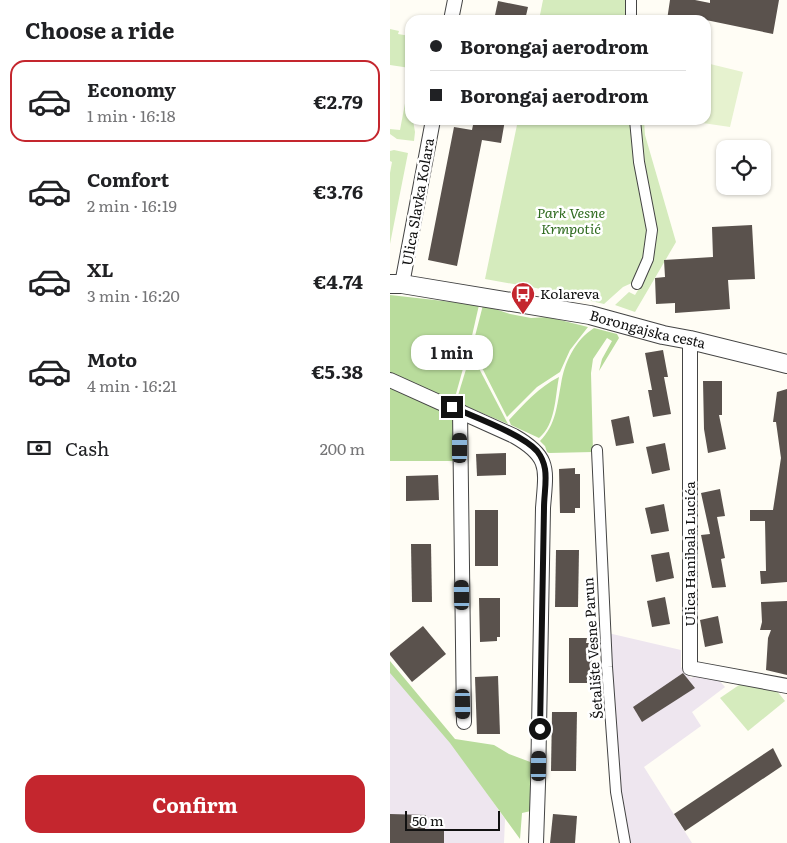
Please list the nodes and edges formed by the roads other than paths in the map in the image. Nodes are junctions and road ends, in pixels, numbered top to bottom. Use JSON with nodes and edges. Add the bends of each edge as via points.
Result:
{"nodes":[{"id":1,"x":455,"y":0,"type":"edge"},
{"id":2,"x":630,"y":0,"type":"edge"},
{"id":3,"x":452,"y":15,"type":"edge"},
{"id":4,"x":631,"y":15,"type":"edge"},
{"id":5,"x":432,"y":125,"type":"edge"},
{"id":6,"x":635,"y":125,"type":"edge"},
{"id":7,"x":396,"y":284,"type":"edge"},
{"id":8,"x":637,"y":284,"type":"dead end"},
{"id":9,"x":690,"y":340,"type":"junction"},
{"id":10,"x":787,"y":364,"type":"edge"},
{"id":11,"x":390,"y":380,"type":"edge"},
{"id":12,"x":460,"y":411,"type":"junction"},
{"id":13,"x":597,"y":450,"type":"dead end"},
{"id":14,"x":787,"y":686,"type":"edge"},
{"id":15,"x":464,"y":722,"type":"dead end"},
{"id":16,"x":536,"y":843,"type":"edge"},
{"id":17,"x":625,"y":843,"type":"edge"}],
"edges":[{"from":1,"to":3,"type":"street"},
{"from":2,"to":4,"type":"street"},
{"from":5,"to":7,"type":"street","name":"Ulica Slavka Kolara"},
{"from":6,"to":8,"type":"street","via":[[652,230],[648,259]]},
{"from":7,"to":9,"type":"street","name":"Borongajska cesta","via":[[590,314]]},
{"from":9,"to":10,"type":"street","name":"Borongajska cesta"},
{"from":9,"to":14,"type":"street","name":"Ulica Hanibala Lucića","via":[[690,668]]},
{"from":11,"to":12,"type":"street"},
{"from":12,"to":15,"type":"street"},
{"from":12,"to":16,"type":"street","via":[[530,444],[538,452],[546,477]]},
{"from":13,"to":17,"type":"street","name":"Šetalište Vesne Parun","via":[[606,667],[616,792]]}]}
